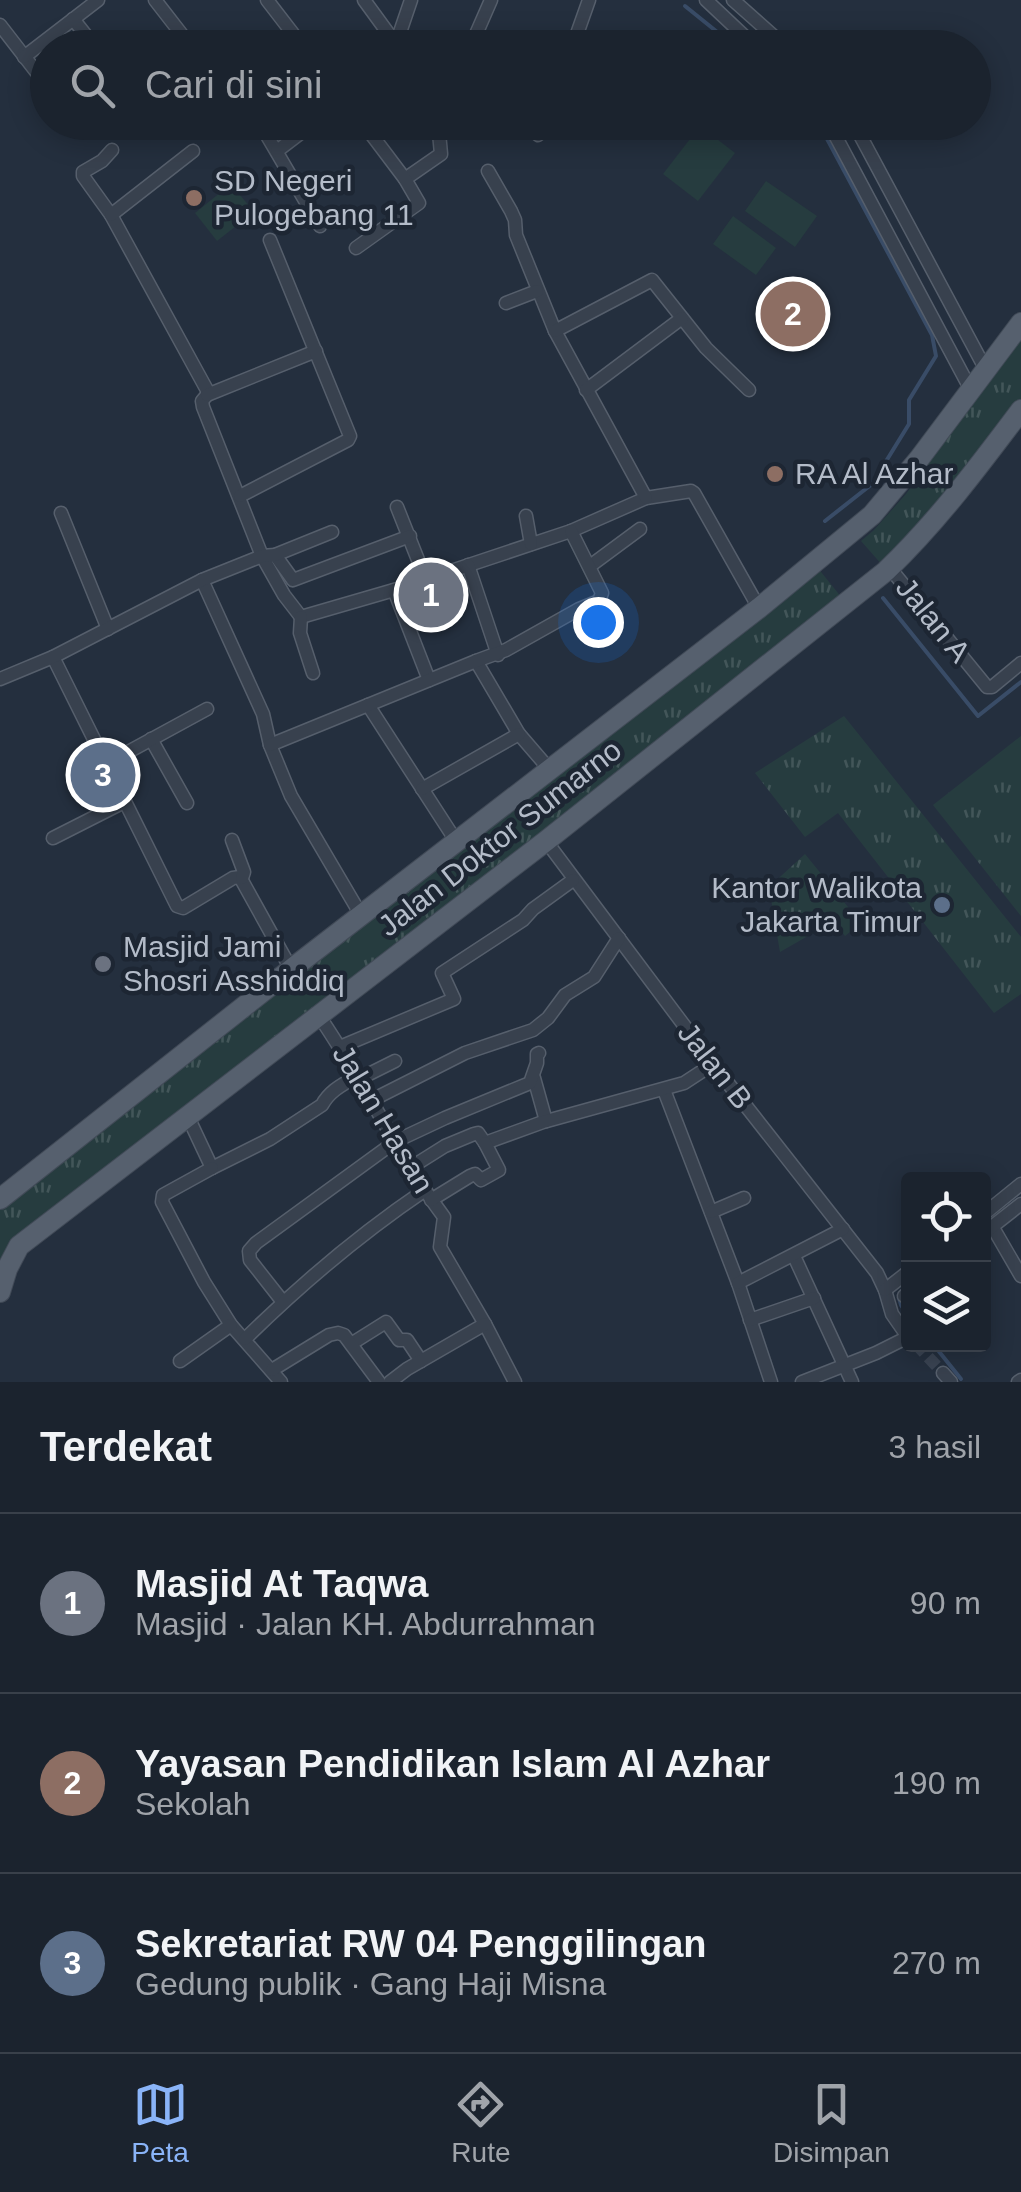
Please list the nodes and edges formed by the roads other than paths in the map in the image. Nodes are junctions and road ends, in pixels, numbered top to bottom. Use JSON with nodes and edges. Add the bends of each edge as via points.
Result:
{"nodes":[{"id":1,"x":98,"y":0,"type":"edge"},
{"id":2,"x":156,"y":0,"type":"edge"},
{"id":3,"x":267,"y":0,"type":"edge"},
{"id":4,"x":364,"y":0,"type":"edge"},
{"id":5,"x":412,"y":0,"type":"edge"},
{"id":6,"x":491,"y":0,"type":"edge"},
{"id":7,"x":733,"y":0,"type":"edge"},
{"id":8,"x":589,"y":2,"type":"edge"},
{"id":9,"x":712,"y":3,"type":"edge"},
{"id":10,"x":74,"y":18,"type":"junction"},
{"id":11,"x":0,"y":25,"type":"edge"},
{"id":12,"x":59,"y":30,"type":"edge"},
{"id":13,"x":83,"y":30,"type":"edge"},
{"id":14,"x":178,"y":30,"type":"edge"},
{"id":15,"x":290,"y":30,"type":"edge"},
{"id":16,"x":386,"y":30,"type":"edge"},
{"id":17,"x":403,"y":30,"type":"edge"},
{"id":18,"x":478,"y":30,"type":"edge"},
{"id":19,"x":579,"y":30,"type":"edge"},
{"id":20,"x":738,"y":30,"type":"edge"},
{"id":21,"x":767,"y":30,"type":"edge"},
{"id":22,"x":30,"y":52,"type":"edge"},
{"id":23,"x":24,"y":57,"type":"junction"},
{"id":24,"x":30,"y":64,"type":"edge"},
{"id":25,"x":270,"y":140,"type":"edge"},
{"id":26,"x":292,"y":140,"type":"edge"},
{"id":27,"x":376,"y":140,"type":"edge"},
{"id":28,"x":441,"y":140,"type":"edge"},
{"id":29,"x":838,"y":140,"type":"edge"},
{"id":30,"x":863,"y":140,"type":"edge"},
{"id":31,"x":112,"y":150,"type":"dead end"},
{"id":32,"x":193,"y":150,"type":"dead end"},
{"id":33,"x":277,"y":152,"type":"junction"},
{"id":34,"x":488,"y":171,"type":"dead end"},
{"id":35,"x":405,"y":179,"type":"junction"},
{"id":36,"x":111,"y":215,"type":"junction"},
{"id":37,"x":320,"y":226,"type":"dead end"},
{"id":38,"x":270,"y":240,"type":"dead end"},
{"id":39,"x":356,"y":248,"type":"dead end"},
{"id":40,"x":537,"y":292,"type":"junction"},
{"id":41,"x":506,"y":303,"type":"dead end"},
{"id":42,"x":682,"y":318,"type":"junction"},
{"id":43,"x":1021,"y":323,"type":"edge"},
{"id":44,"x":555,"y":331,"type":"junction"},
{"id":45,"x":316,"y":351,"type":"junction"},
{"id":46,"x":986,"y":370,"type":"junction"},
{"id":47,"x":586,"y":390,"type":"junction"},
{"id":48,"x":749,"y":390,"type":"dead end"},
{"id":49,"x":971,"y":390,"type":"junction"},
{"id":50,"x":207,"y":395,"type":"junction"},
{"id":51,"x":1021,"y":410,"type":"edge"},
{"id":52,"x":240,"y":496,"type":"junction"},
{"id":53,"x":646,"y":498,"type":"junction"},
{"id":54,"x":397,"y":507,"type":"dead end"},
{"id":55,"x":61,"y":512,"type":"dead end"},
{"id":56,"x":526,"y":516,"type":"dead end"},
{"id":57,"x":640,"y":529,"type":"dead end"},
{"id":58,"x":570,"y":531,"type":"junction"},
{"id":59,"x":332,"y":532,"type":"dead end"},
{"id":60,"x":410,"y":536,"type":"junction"},
{"id":61,"x":531,"y":544,"type":"junction"},
{"id":62,"x":269,"y":556,"type":"junction"},
{"id":63,"x":468,"y":565,"type":"junction"},
{"id":64,"x":590,"y":566,"type":"junction"},
{"id":65,"x":890,"y":567,"type":"junction"},
{"id":66,"x":202,"y":580,"type":"junction"},
{"id":67,"x":426,"y":580,"type":"junction"},
{"id":68,"x":394,"y":590,"type":"junction"},
{"id":69,"x":759,"y":608,"type":"junction"},
{"id":70,"x":300,"y":617,"type":"junction"},
{"id":71,"x":108,"y":629,"type":"junction"},
{"id":72,"x":498,"y":655,"type":"junction"},
{"id":73,"x":53,"y":658,"type":"junction"},
{"id":74,"x":476,"y":660,"type":"junction"},
{"id":75,"x":1021,"y":663,"type":"edge"},
{"id":76,"x":313,"y":672,"type":"dead end"},
{"id":77,"x":0,"y":679,"type":"edge"},
{"id":78,"x":429,"y":680,"type":"junction"},
{"id":79,"x":368,"y":705,"type":"junction"},
{"id":80,"x":207,"y":709,"type":"dead end"},
{"id":81,"x":519,"y":734,"type":"junction"},
{"id":82,"x":151,"y":739,"type":"junction"},
{"id":83,"x":270,"y":745,"type":"junction"},
{"id":84,"x":106,"y":764,"type":"junction"},
{"id":85,"x":550,"y":770,"type":"junction"},
{"id":86,"x":422,"y":789,"type":"junction"},
{"id":87,"x":124,"y":802,"type":"junction"},
{"id":88,"x":187,"y":803,"type":"dead end"},
{"id":89,"x":53,"y":838,"type":"dead end"},
{"id":90,"x":232,"y":840,"type":"dead end"},
{"id":91,"x":456,"y":841,"type":"junction"},
{"id":92,"x":546,"y":842,"type":"junction"},
{"id":93,"x":242,"y":878,"type":"junction"},
{"id":94,"x":573,"y":880,"type":"junction"},
{"id":95,"x":360,"y":915,"type":"junction"},
{"id":96,"x":619,"y":938,"type":"junction"},
{"id":97,"x":291,"y":969,"type":"junction"},
{"id":98,"x":319,"y":1016,"type":"junction"},
{"id":99,"x":340,"y":1047,"type":"junction"},
{"id":100,"x":539,"y":1052,"type":"dead end"},
{"id":101,"x":395,"y":1061,"type":"dead end"},
{"id":102,"x":713,"y":1064,"type":"junction"},
{"id":103,"x":358,"y":1078,"type":"junction"},
{"id":104,"x":534,"y":1078,"type":"junction"},
{"id":105,"x":664,"y":1090,"type":"junction"},
{"id":106,"x":372,"y":1100,"type":"junction"},
{"id":107,"x":188,"y":1117,"type":"junction"},
{"id":108,"x":546,"y":1121,"type":"junction"},
{"id":109,"x":396,"y":1141,"type":"junction"},
{"id":110,"x":486,"y":1144,"type":"junction"},
{"id":111,"x":212,"y":1168,"type":"junction"},
{"id":112,"x":410,"y":1168,"type":"junction"},
{"id":113,"x":1021,"y":1184,"type":"edge"},
{"id":114,"x":428,"y":1195,"type":"junction"},
{"id":115,"x":744,"y":1198,"type":"dead end"},
{"id":116,"x":0,"y":1200,"type":"edge"},
{"id":117,"x":1012,"y":1203,"type":"edge"},
{"id":118,"x":711,"y":1212,"type":"junction"},
{"id":119,"x":991,"y":1220,"type":"edge"},
{"id":120,"x":843,"y":1229,"type":"junction"},
{"id":121,"x":991,"y":1229,"type":"edge"},
{"id":122,"x":794,"y":1256,"type":"junction"},
{"id":123,"x":1016,"y":1256,"type":"edge"},
{"id":124,"x":1021,"y":1276,"type":"edge"},
{"id":125,"x":901,"y":1277,"type":"edge"},
{"id":126,"x":738,"y":1282,"type":"junction"},
{"id":127,"x":885,"y":1290,"type":"junction"},
{"id":128,"x":0,"y":1292,"type":"edge"},
{"id":129,"x":814,"y":1298,"type":"junction"},
{"id":130,"x":282,"y":1302,"type":"junction"},
{"id":131,"x":750,"y":1320,"type":"junction"},
{"id":132,"x":486,"y":1324,"type":"junction"},
{"id":133,"x":231,"y":1325,"type":"junction"},
{"id":134,"x":901,"y":1327,"type":"edge"},
{"id":135,"x":245,"y":1338,"type":"junction"},
{"id":136,"x":901,"y":1340,"type":"edge"},
{"id":137,"x":351,"y":1344,"type":"junction"},
{"id":138,"x":180,"y":1360,"type":"dead end"},
{"id":139,"x":421,"y":1361,"type":"junction"},
{"id":140,"x":846,"y":1366,"type":"junction"},
{"id":141,"x":272,"y":1370,"type":"junction"},
{"id":142,"x":282,"y":1382,"type":"edge"},
{"id":143,"x":379,"y":1382,"type":"edge"},
{"id":144,"x":390,"y":1382,"type":"edge"},
{"id":145,"x":515,"y":1382,"type":"edge"},
{"id":146,"x":771,"y":1382,"type":"edge"},
{"id":147,"x":802,"y":1382,"type":"edge"},
{"id":148,"x":852,"y":1382,"type":"edge"}],
"edges":[{"from":1,"to":10,"type":"street"},
{"from":2,"to":14,"type":"street"},
{"from":3,"to":15,"type":"street"},
{"from":4,"to":16,"type":"street"},
{"from":5,"to":17,"type":"street"},
{"from":6,"to":18,"type":"street"},
{"from":7,"to":21,"type":"street"},
{"from":8,"to":19,"type":"street"},
{"from":9,"to":20,"type":"street"},
{"from":10,"to":12,"type":"street"},
{"from":10,"to":13,"type":"street"},
{"from":11,"to":23,"type":"street"},
{"from":22,"to":23,"type":"street"},
{"from":23,"to":24,"type":"street"},
{"from":25,"to":33,"type":"street"},
{"from":26,"to":33,"type":"street"},
{"from":27,"to":35,"type":"street"},
{"from":28,"to":35,"type":"street","via":[[441,154]]},
{"from":29,"to":49,"type":"street"},
{"from":30,"to":46,"type":"street"},
{"from":31,"to":36,"type":"street","via":[[83,172]]},
{"from":32,"to":36,"type":"street"},
{"from":33,"to":37,"type":"street"},
{"from":34,"to":40,"type":"street","via":[[514,220]]},
{"from":35,"to":39,"type":"street","via":[[420,203]]},
{"from":36,"to":50,"type":"street"},
{"from":38,"to":45,"type":"street"},
{"from":40,"to":41,"type":"street"},
{"from":40,"to":44,"type":"street"},
{"from":42,"to":44,"type":"street","via":[[651,280]]},
{"from":42,"to":47,"type":"street"},
{"from":42,"to":48,"type":"street"},
{"from":43,"to":46,"type":"main road","name":"Jalan Doktor Sumarno"},
{"from":44,"to":47,"type":"street"},
{"from":45,"to":50,"type":"street"},
{"from":45,"to":52,"type":"street","via":[[348,440]]},
{"from":46,"to":49,"type":"main road","name":"Jalan Doktor Sumarno"},
{"from":47,"to":53,"type":"street"},
{"from":49,"to":69,"type":"main road","name":"Jalan Doktor Sumarno","via":[[872,515]]},
{"from":50,"to":52,"type":"street","via":[[202,406]]},
{"from":51,"to":65,"type":"main road","name":"Jalan Doktor Sumarno"},
{"from":52,"to":62,"type":"street"},
{"from":53,"to":58,"type":"street"},
{"from":53,"to":69,"type":"street","via":[[694,493]]},
{"from":54,"to":60,"type":"street"},
{"from":55,"to":71,"type":"street"},
{"from":56,"to":61,"type":"street"},
{"from":57,"to":64,"type":"street"},
{"from":58,"to":61,"type":"street"},
{"from":58,"to":64,"type":"street"},
{"from":59,"to":62,"type":"street"},
{"from":60,"to":62,"type":"street","via":[[293,580]]},
{"from":60,"to":67,"type":"street"},
{"from":61,"to":63,"type":"street"},
{"from":62,"to":66,"type":"street"},
{"from":62,"to":70,"type":"street"},
{"from":63,"to":67,"type":"street"},
{"from":63,"to":72,"type":"street"},
{"from":64,"to":72,"type":"street","via":[[602,594],[598,601]]},
{"from":65,"to":75,"type":"street","name":"Jalan A","via":[[987,687]]},
{"from":65,"to":92,"type":"main road","name":"Jalan Doktor Sumarno"},
{"from":66,"to":71,"type":"street"},
{"from":66,"to":83,"type":"street"},
{"from":67,"to":68,"type":"street"},
{"from":68,"to":70,"type":"street"},
{"from":68,"to":78,"type":"street"},
{"from":69,"to":85,"type":"main road","name":"Jalan Doktor Sumarno"},
{"from":70,"to":76,"type":"street"},
{"from":71,"to":73,"type":"street"},
{"from":72,"to":74,"type":"street"},
{"from":73,"to":77,"type":"street"},
{"from":73,"to":84,"type":"street"},
{"from":74,"to":78,"type":"street"},
{"from":74,"to":81,"type":"street"},
{"from":78,"to":79,"type":"street"},
{"from":79,"to":83,"type":"street"},
{"from":79,"to":86,"type":"street"},
{"from":80,"to":82,"type":"street"},
{"from":81,"to":85,"type":"street"},
{"from":81,"to":86,"type":"street"},
{"from":82,"to":84,"type":"street"},
{"from":82,"to":88,"type":"street"},
{"from":83,"to":95,"type":"street","via":[[302,819]]},
{"from":84,"to":87,"type":"street"},
{"from":85,"to":91,"type":"main road","name":"Jalan Doktor Sumarno"},
{"from":86,"to":91,"type":"street"},
{"from":87,"to":89,"type":"street"},
{"from":87,"to":93,"type":"street","via":[[178,908]]},
{"from":90,"to":93,"type":"street"},
{"from":91,"to":95,"type":"main road","name":"Jalan Doktor Sumarno"},
{"from":92,"to":94,"type":"street","name":"Jalan B"},
{"from":92,"to":98,"type":"main road","name":"Jalan Doktor Sumarno"},
{"from":93,"to":97,"type":"street"},
{"from":94,"to":96,"type":"street","name":"Jalan B"},
{"from":94,"to":99,"type":"street","via":[[442,972],[454,999]]},
{"from":95,"to":97,"type":"main road","name":"Jalan Doktor Sumarno"},
{"from":96,"to":102,"type":"street","name":"Jalan B"},
{"from":96,"to":106,"type":"street","via":[[594,977],[565,995],[533,1030],[465,1053]]},
{"from":97,"to":116,"type":"main road","name":"Jalan Doktor Sumarno"},
{"from":98,"to":99,"type":"street","name":"Jalan Hasan"},
{"from":98,"to":107,"type":"main road","name":"Jalan Doktor Sumarno"},
{"from":99,"to":103,"type":"street","name":"Jalan Hasan"},
{"from":100,"to":104,"type":"street"},
{"from":101,"to":103,"type":"street"},
{"from":102,"to":105,"type":"street"},
{"from":102,"to":120,"type":"street","name":"Jalan B"},
{"from":103,"to":106,"type":"street","name":"Jalan Hasan"},
{"from":103,"to":111,"type":"street","via":[[270,1140]]},
{"from":104,"to":108,"type":"street"},
{"from":104,"to":109,"type":"street"},
{"from":105,"to":108,"type":"street"},
{"from":105,"to":118,"type":"street"},
{"from":106,"to":109,"type":"street","name":"Jalan Hasan"},
{"from":107,"to":111,"type":"street"},
{"from":107,"to":128,"type":"main road","name":"Jalan Doktor Sumarno","via":[[19,1246]]},
{"from":108,"to":110,"type":"street"},
{"from":109,"to":112,"type":"street","name":"Jalan Hasan"},
{"from":109,"to":130,"type":"street","via":[[249,1251]]},
{"from":110,"to":112,"type":"street","via":[[474,1134]]},
{"from":110,"to":114,"type":"street","via":[[499,1170]]},
{"from":111,"to":133,"type":"street","via":[[163,1195],[162,1202]]},
{"from":112,"to":114,"type":"street","name":"Jalan Hasan"},
{"from":113,"to":117,"type":"street"},
{"from":114,"to":130,"type":"street","via":[[378,1222]]},
{"from":114,"to":132,"type":"street","name":"Jalan Hasan","via":[[444,1217],[440,1247]]},
{"from":115,"to":118,"type":"street"},
{"from":117,"to":119,"type":"street"},
{"from":118,"to":126,"type":"street"},
{"from":120,"to":122,"type":"street"},
{"from":120,"to":127,"type":"street","name":"Jalan B"},
{"from":121,"to":123,"type":"street"},
{"from":122,"to":126,"type":"street"},
{"from":122,"to":129,"type":"street"},
{"from":123,"to":124,"type":"street"},
{"from":125,"to":127,"type":"street"},
{"from":126,"to":131,"type":"street"},
{"from":127,"to":134,"type":"street","name":"Jalan B"},
{"from":129,"to":131,"type":"street"},
{"from":129,"to":140,"type":"street"},
{"from":130,"to":135,"type":"street"},
{"from":131,"to":146,"type":"street"},
{"from":132,"to":139,"type":"street"},
{"from":132,"to":145,"type":"street","name":"Jalan Hasan"},
{"from":133,"to":135,"type":"street"},
{"from":133,"to":138,"type":"street"},
{"from":135,"to":141,"type":"street"},
{"from":136,"to":140,"type":"street"},
{"from":137,"to":139,"type":"street","via":[[386,1322]]},
{"from":137,"to":141,"type":"street","via":[[341,1334],[330,1335]]},
{"from":137,"to":143,"type":"street"},
{"from":139,"to":144,"type":"street"},
{"from":140,"to":147,"type":"street"},
{"from":140,"to":148,"type":"street"},
{"from":141,"to":142,"type":"street"}]}
